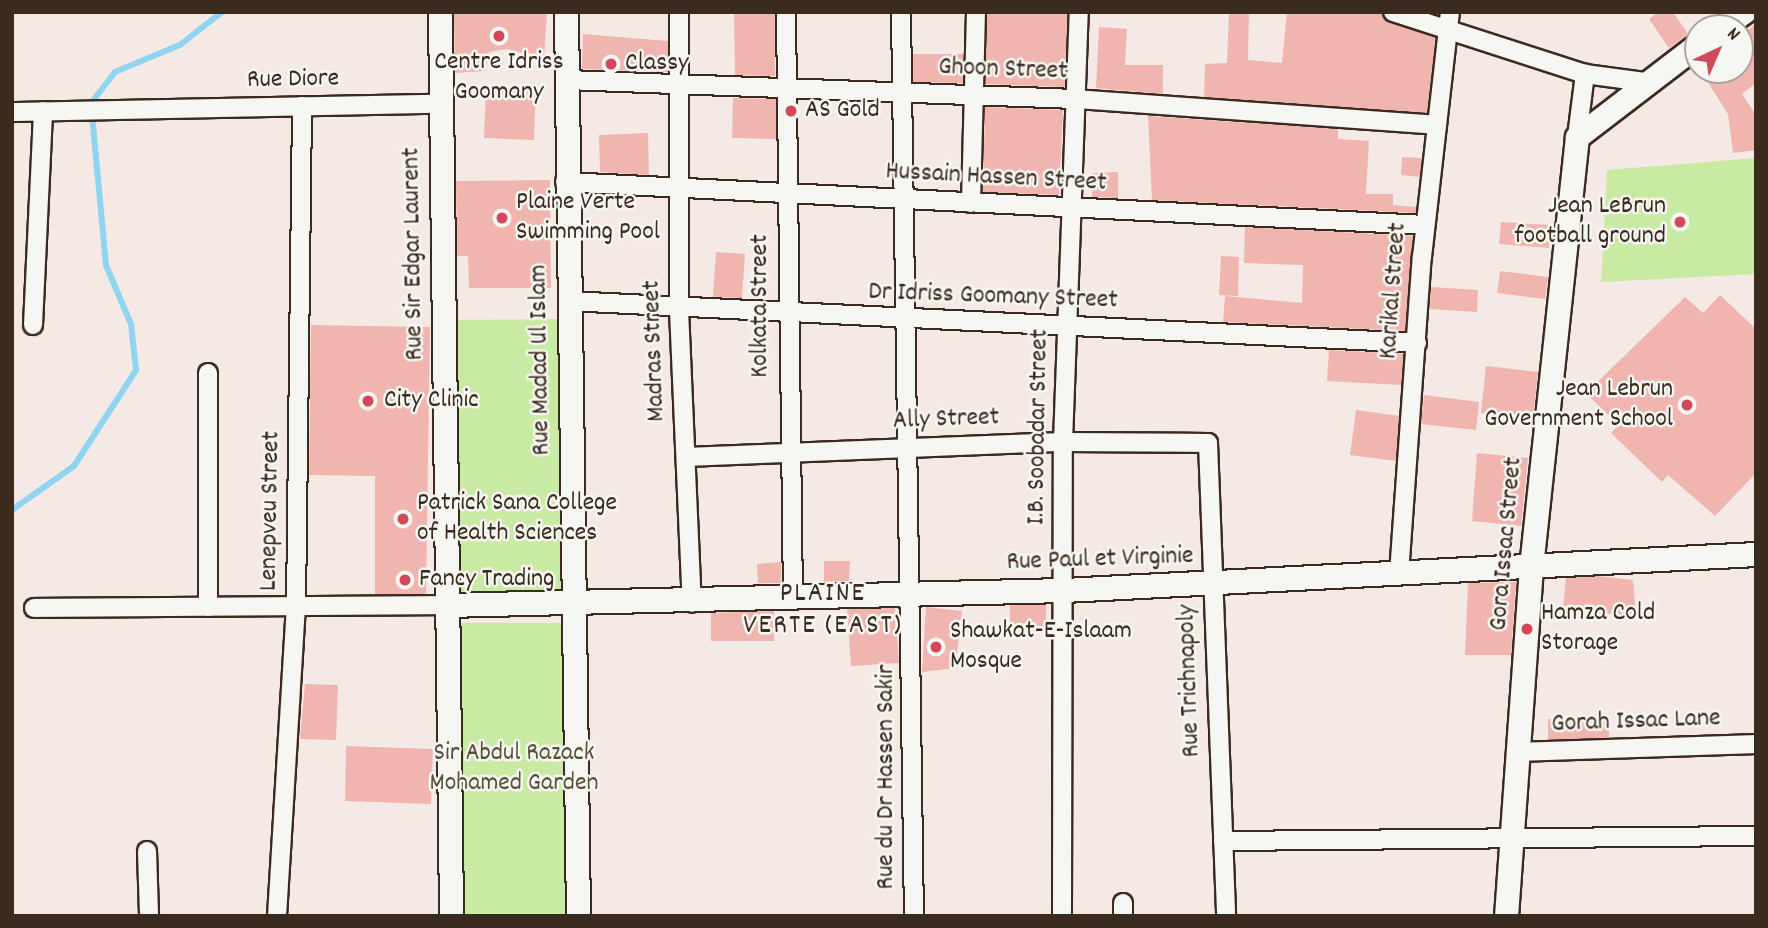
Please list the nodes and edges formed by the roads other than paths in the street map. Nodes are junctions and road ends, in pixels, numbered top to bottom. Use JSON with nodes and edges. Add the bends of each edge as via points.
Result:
{"nodes":[{"id":1,"x":440,"y":12,"type":"edge"},
{"id":2,"x":566,"y":12,"type":"edge"},
{"id":3,"x":679,"y":12,"type":"edge"},
{"id":4,"x":786,"y":12,"type":"edge"},
{"id":5,"x":901,"y":12,"type":"edge"},
{"id":6,"x":976,"y":12,"type":"edge"},
{"id":7,"x":1079,"y":12,"type":"edge"},
{"id":8,"x":1393,"y":12,"type":"edge"},
{"id":9,"x":1450,"y":21,"type":"edge"},
{"id":10,"x":1684,"y":54,"type":"edge"},
{"id":11,"x":1585,"y":74,"type":"junction"},
{"id":12,"x":567,"y":80,"type":"junction"},
{"id":13,"x":1644,"y":82,"type":"junction"},
{"id":14,"x":678,"y":84,"type":"junction"},
{"id":15,"x":786,"y":88,"type":"junction"},
{"id":16,"x":903,"y":93,"type":"junction"},
{"id":17,"x":973,"y":94,"type":"junction"},
{"id":18,"x":1076,"y":99,"type":"junction"},
{"id":19,"x":440,"y":104,"type":"junction"},
{"id":20,"x":302,"y":107,"type":"junction"},
{"id":21,"x":43,"y":111,"type":"junction"},
{"id":22,"x":12,"y":112,"type":"edge"},
{"id":23,"x":1437,"y":125,"type":"junction"},
{"id":24,"x":1577,"y":137,"type":"junction"},
{"id":25,"x":565,"y":182,"type":"junction"},
{"id":26,"x":678,"y":188,"type":"junction"},
{"id":27,"x":788,"y":193,"type":"junction"},
{"id":28,"x":907,"y":200,"type":"junction"},
{"id":29,"x":971,"y":203,"type":"junction"},
{"id":30,"x":1071,"y":208,"type":"junction"},
{"id":31,"x":1425,"y":225,"type":"junction"},
{"id":32,"x":568,"y":301,"type":"junction"},
{"id":33,"x":679,"y":310,"type":"junction"},
{"id":34,"x":787,"y":315,"type":"junction"},
{"id":35,"x":901,"y":319,"type":"junction"},
{"id":36,"x":33,"y":325,"type":"dead end"},
{"id":37,"x":1066,"y":326,"type":"junction"},
{"id":38,"x":1417,"y":343,"type":"junction"},
{"id":39,"x":208,"y":373,"type":"dead end"},
{"id":40,"x":1063,"y":442,"type":"junction"},
{"id":41,"x":1208,"y":443,"type":"joint"},
{"id":42,"x":908,"y":447,"type":"junction"},
{"id":43,"x":788,"y":455,"type":"junction"},
{"id":44,"x":686,"y":457,"type":"junction"},
{"id":45,"x":1756,"y":554,"type":"edge"},
{"id":46,"x":1531,"y":567,"type":"junction"},
{"id":47,"x":1399,"y":574,"type":"junction"},
{"id":48,"x":1212,"y":584,"type":"junction"},
{"id":49,"x":1064,"y":590,"type":"junction"},
{"id":50,"x":912,"y":596,"type":"junction"},
{"id":51,"x":793,"y":600,"type":"junction"},
{"id":52,"x":692,"y":603,"type":"junction"},
{"id":53,"x":296,"y":606,"type":"junction"},
{"id":54,"x":446,"y":606,"type":"junction"},
{"id":55,"x":208,"y":607,"type":"junction"},
{"id":56,"x":575,"y":607,"type":"junction"},
{"id":57,"x":34,"y":608,"type":"dead end"},
{"id":58,"x":1756,"y":744,"type":"edge"},
{"id":59,"x":1518,"y":752,"type":"junction"},
{"id":60,"x":1756,"y":836,"type":"edge"},
{"id":61,"x":1512,"y":839,"type":"junction"},
{"id":62,"x":1223,"y":841,"type":"junction"},
{"id":63,"x":147,"y":851,"type":"dead end"},
{"id":64,"x":149,"y":916,"type":"edge"},
{"id":65,"x":277,"y":916,"type":"edge"},
{"id":66,"x":451,"y":916,"type":"edge"},
{"id":67,"x":578,"y":916,"type":"edge"},
{"id":68,"x":914,"y":916,"type":"edge"},
{"id":69,"x":1062,"y":916,"type":"edge"},
{"id":70,"x":1226,"y":916,"type":"edge"},
{"id":71,"x":1506,"y":916,"type":"edge"}],
"edges":[{"from":1,"to":19,"type":"street","name":"Rue Sir Edgar Laurent"},
{"from":2,"to":12,"type":"street","name":"Rue Madad Ul Islam"},
{"from":3,"to":14,"type":"street","name":"Madras Street"},
{"from":4,"to":15,"type":"street","name":"Kolkata Street"},
{"from":5,"to":16,"type":"street","name":"Rue du Dr Hassen Sakir"},
{"from":6,"to":17,"type":"street"},
{"from":7,"to":18,"type":"street","name":"I.B. Soobadar Street"},
{"from":8,"to":9,"type":"street"},
{"from":9,"to":11,"type":"street"},
{"from":9,"to":23,"type":"street","name":"Karikal Street"},
{"from":10,"to":13,"type":"street"},
{"from":11,"to":13,"type":"street"},
{"from":11,"to":24,"type":"street"},
{"from":12,"to":14,"type":"street","name":"Ghoon Street"},
{"from":12,"to":25,"type":"street","name":"Rue Madad Ul Islam"},
{"from":13,"to":24,"type":"street"},
{"from":14,"to":15,"type":"street","name":"Ghoon Street"},
{"from":14,"to":26,"type":"street","name":"Madras Street"},
{"from":15,"to":16,"type":"street","name":"Ghoon Street"},
{"from":15,"to":27,"type":"street","name":"Kolkata Street"},
{"from":16,"to":17,"type":"street","name":"Ghoon Street"},
{"from":16,"to":28,"type":"street","name":"Rue du Dr Hassen Sakir"},
{"from":17,"to":18,"type":"street","name":"Ghoon Street"},
{"from":17,"to":29,"type":"street"},
{"from":18,"to":23,"type":"street","name":"Ghoon Street"},
{"from":18,"to":30,"type":"street","name":"I.B. Soobadar Street"},
{"from":19,"to":20,"type":"street","name":"Rue Diore"},
{"from":19,"to":54,"type":"street","name":"Rue Sir Edgar Laurent"},
{"from":20,"to":21,"type":"street","name":"Rue Diore"},
{"from":20,"to":53,"type":"street","name":"Lenepveu Street"},
{"from":21,"to":22,"type":"street"},
{"from":21,"to":36,"type":"street"},
{"from":23,"to":31,"type":"street","name":"Karikal Street"},
{"from":24,"to":46,"type":"street","name":"Gora Issac Street"},
{"from":25,"to":26,"type":"street","name":"Hussain Hassen Street"},
{"from":25,"to":32,"type":"street","name":"Rue Madad Ul Islam"},
{"from":26,"to":27,"type":"street","name":"Hussain Hassen Street"},
{"from":26,"to":33,"type":"street","name":"Madras Street"},
{"from":27,"to":28,"type":"street","name":"Hussain Hassen Street"},
{"from":27,"to":34,"type":"street","name":"Kolkata Street"},
{"from":28,"to":29,"type":"street","name":"Hussain Hassen Street"},
{"from":28,"to":35,"type":"street","name":"Rue du Dr Hassen Sakir"},
{"from":29,"to":30,"type":"street","name":"Hussain Hassen Street"},
{"from":30,"to":31,"type":"street","name":"Hussain Hassen Street"},
{"from":30,"to":37,"type":"street","name":"I.B. Soobadar Street"},
{"from":31,"to":38,"type":"street","name":"Karikal Street"},
{"from":32,"to":33,"type":"street","name":"Dr Idriss Goomany Street"},
{"from":32,"to":56,"type":"street","name":"Rue Madad Ul Islam"},
{"from":33,"to":34,"type":"street","name":"Dr Idriss Goomany Street"},
{"from":33,"to":44,"type":"street","name":"Madras Street"},
{"from":34,"to":35,"type":"street","name":"Dr Idriss Goomany Street"},
{"from":34,"to":43,"type":"street","name":"Kolkata Street"},
{"from":35,"to":37,"type":"street","name":"Dr Idriss Goomany Street"},
{"from":35,"to":42,"type":"street","name":"Rue du Dr Hassen Sakir"},
{"from":37,"to":38,"type":"street","name":"Dr Idriss Goomany Street"},
{"from":37,"to":40,"type":"street","name":"I.B. Soobadar Street"},
{"from":38,"to":47,"type":"street","name":"Karikal Street"},
{"from":39,"to":55,"type":"street"},
{"from":40,"to":41,"type":"street","name":"Ally Street"},
{"from":40,"to":42,"type":"street","name":"Ally Street"},
{"from":40,"to":49,"type":"street","name":"I.B. Soobadar Street"},
{"from":41,"to":48,"type":"street","name":"Rue Trichnapoly"},
{"from":42,"to":43,"type":"street","name":"Ally Street"},
{"from":42,"to":50,"type":"street","name":"Rue du Dr Hassen Sakir"},
{"from":43,"to":44,"type":"street","name":"Ally Street"},
{"from":43,"to":51,"type":"street","name":"Kolkata Street"},
{"from":44,"to":52,"type":"street","name":"Madras Street"},
{"from":45,"to":46,"type":"street","name":"Rue Paul et Virginie"},
{"from":46,"to":47,"type":"street","name":"Rue Paul et Virginie"},
{"from":46,"to":59,"type":"street","name":"Gora Issac Street"},
{"from":47,"to":48,"type":"street","name":"Rue Paul et Virginie"},
{"from":48,"to":49,"type":"street","name":"Rue Paul et Virginie"},
{"from":48,"to":62,"type":"street","name":"Rue Trichnapoly"},
{"from":49,"to":50,"type":"street","name":"Rue Paul et Virginie"},
{"from":49,"to":69,"type":"street","name":"I.B. Soobadar Street"},
{"from":50,"to":51,"type":"street","name":"Rue Paul et Virginie"},
{"from":50,"to":68,"type":"street","name":"Rue du Dr Hassen Sakir"},
{"from":51,"to":52,"type":"street","name":"Rue Paul et Virginie"},
{"from":52,"to":56,"type":"street","name":"Rue Paul et Virginie"},
{"from":53,"to":54,"type":"street"},
{"from":53,"to":55,"type":"street"},
{"from":53,"to":65,"type":"street","name":"Lenepveu Street"},
{"from":54,"to":56,"type":"street","name":"Rue Paul et Virginie"},
{"from":54,"to":66,"type":"street","name":"Rue Sir Edgar Laurent"},
{"from":55,"to":57,"type":"street"},
{"from":56,"to":67,"type":"street","name":"Rue Madad Ul Islam"},
{"from":58,"to":59,"type":"street","name":"Gorah Issac Lane"},
{"from":59,"to":61,"type":"street","name":"Gora Issac Street"},
{"from":60,"to":61,"type":"street"},
{"from":61,"to":62,"type":"street"},
{"from":61,"to":71,"type":"street","name":"Gora Issac Street"},
{"from":62,"to":70,"type":"street","name":"Rue Trichnapoly"},
{"from":63,"to":64,"type":"street"}]}
